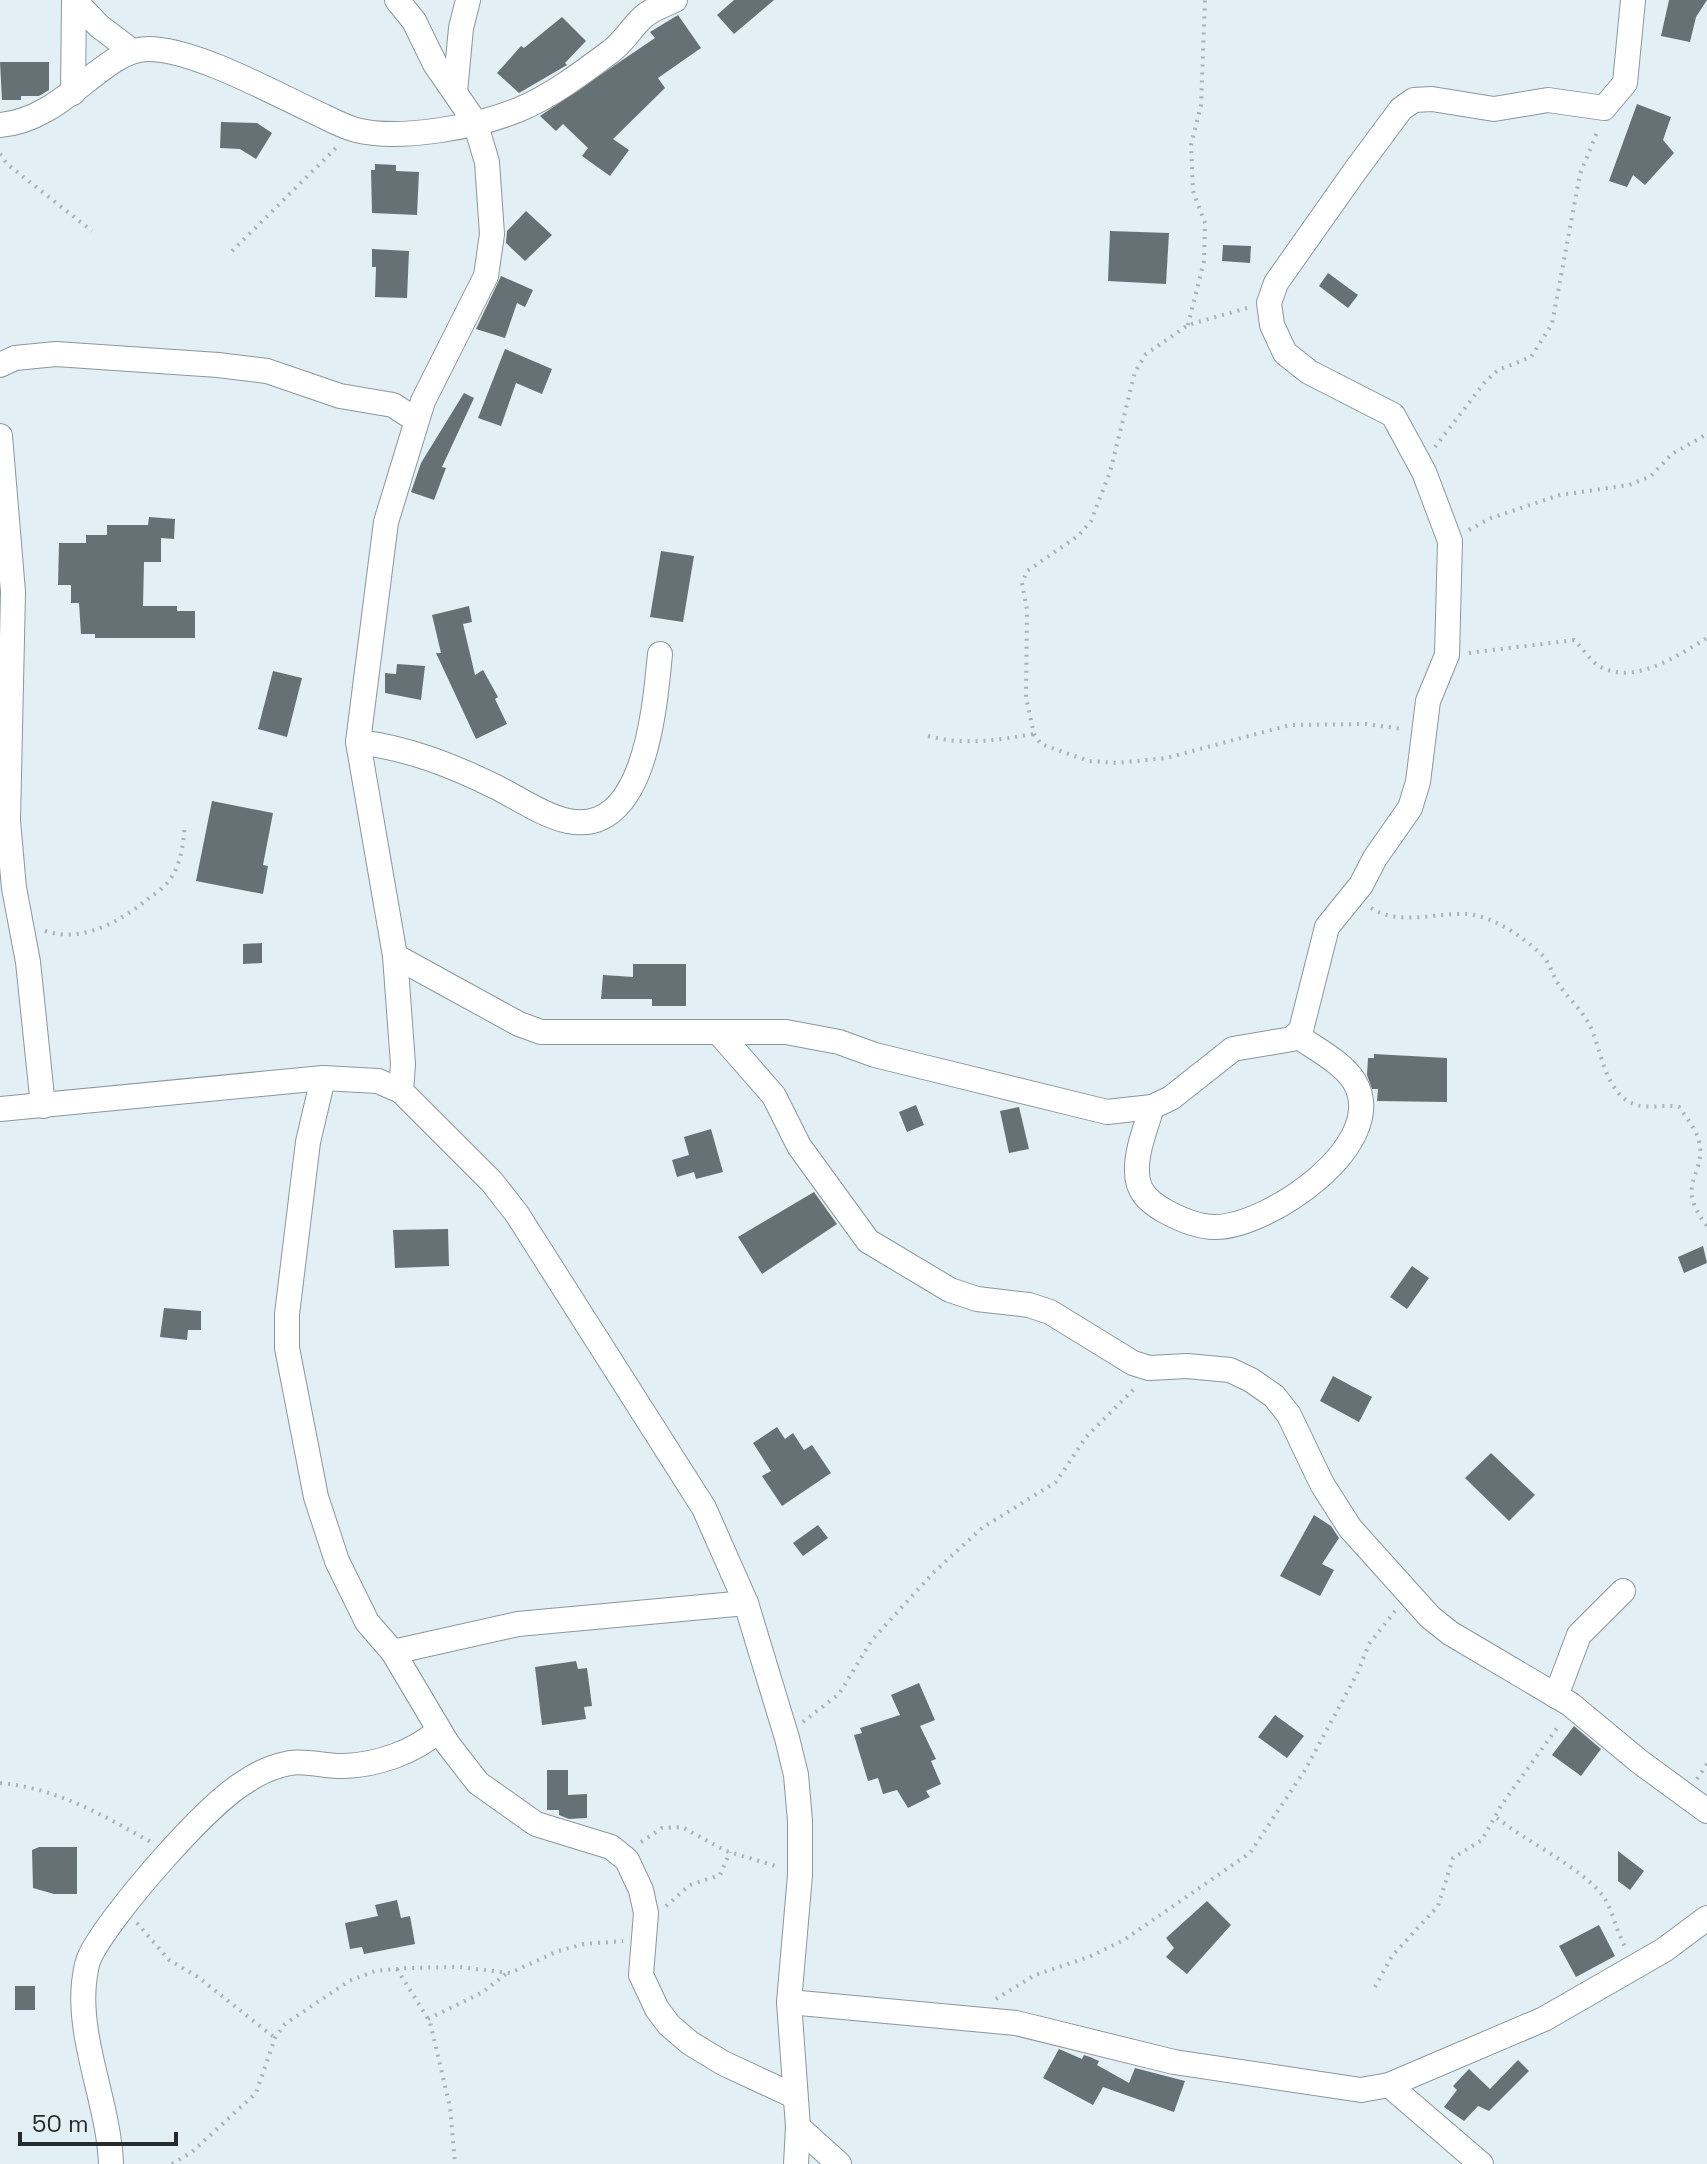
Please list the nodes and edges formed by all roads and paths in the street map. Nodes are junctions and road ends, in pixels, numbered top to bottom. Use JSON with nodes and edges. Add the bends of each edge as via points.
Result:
{"nodes":[{"id":1,"x":74,"y":0,"type":"edge"},
{"id":2,"x":397,"y":0,"type":"edge"},
{"id":3,"x":468,"y":0,"type":"edge"},
{"id":4,"x":675,"y":0,"type":"edge"},
{"id":5,"x":1205,"y":0,"type":"edge"},
{"id":6,"x":1633,"y":0,"type":"edge"},
{"id":7,"x":132,"y":51,"type":"junction"},
{"id":8,"x":455,"y":92,"type":"junction"},
{"id":9,"x":73,"y":93,"type":"junction"},
{"id":10,"x":1604,"y":108,"type":"junction"},
{"id":11,"x":475,"y":122,"type":"junction"},
{"id":12,"x":0,"y":125,"type":"edge"},
{"id":13,"x":355,"y":130,"type":"junction"},
{"id":14,"x":0,"y":154,"type":"edge"},
{"id":15,"x":92,"y":231,"type":"dead end"},
{"id":16,"x":232,"y":251,"type":"dead end"},
{"id":17,"x":1269,"y":303,"type":"junction"},
{"id":18,"x":1188,"y":325,"type":"junction"},
{"id":19,"x":0,"y":365,"type":"edge"},
{"id":20,"x":416,"y":420,"type":"junction"},
{"id":21,"x":1707,"y":434,"type":"edge"},
{"id":22,"x":0,"y":436,"type":"edge"},
{"id":23,"x":1424,"y":472,"type":"junction"},
{"id":24,"x":1450,"y":541,"type":"junction"},
{"id":25,"x":1707,"y":638,"type":"edge"},
{"id":26,"x":660,"y":654,"type":"dead end"},
{"id":27,"x":1447,"y":655,"type":"junction"},
{"id":28,"x":1422,"y":733,"type":"junction"},
{"id":29,"x":1034,"y":734,"type":"junction"},
{"id":30,"x":928,"y":736,"type":"dead end"},
{"id":31,"x":358,"y":742,"type":"junction"},
{"id":32,"x":185,"y":824,"type":"dead end"},
{"id":33,"x":1361,"y":885,"type":"junction"},
{"id":34,"x":19,"y":913,"type":"junction"},
{"id":35,"x":395,"y":956,"type":"junction"},
{"id":36,"x":719,"y":1033,"type":"junction"},
{"id":37,"x":1296,"y":1035,"type":"junction"},
{"id":38,"x":323,"y":1078,"type":"junction"},
{"id":39,"x":401,"y":1091,"type":"junction"},
{"id":40,"x":43,"y":1106,"type":"junction"},
{"id":41,"x":1152,"y":1107,"type":"junction"},
{"id":42,"x":0,"y":1109,"type":"edge"},
{"id":43,"x":1707,"y":1226,"type":"edge"},
{"id":44,"x":1149,"y":1368,"type":"junction"},
{"id":45,"x":1623,"y":1591,"type":"dead end"},
{"id":46,"x":1412,"y":1596,"type":"junction"},
{"id":47,"x":746,"y":1603,"type":"junction"},
{"id":48,"x":393,"y":1652,"type":"junction"},
{"id":49,"x":1563,"y":1700,"type":"junction"},
{"id":50,"x":439,"y":1730,"type":"junction"},
{"id":51,"x":787,"y":1738,"type":"junction"},
{"id":52,"x":0,"y":1783,"type":"edge"},
{"id":53,"x":1707,"y":1811,"type":"edge"},
{"id":54,"x":1497,"y":1818,"type":"junction"},
{"id":55,"x":730,"y":1852,"type":"junction"},
{"id":56,"x":171,"y":1853,"type":"junction"},
{"id":57,"x":618,"y":1853,"type":"junction"},
{"id":58,"x":800,"y":1875,"type":"junction"},
{"id":59,"x":129,"y":1902,"type":"junction"},
{"id":60,"x":1707,"y":1918,"type":"edge"},
{"id":61,"x":646,"y":1932,"type":"junction"},
{"id":62,"x":1637,"y":1965,"type":"junction"},
{"id":63,"x":397,"y":1969,"type":"junction"},
{"id":64,"x":507,"y":1973,"type":"junction"},
{"id":65,"x":1375,"y":1987,"type":"dead end"},
{"id":66,"x":789,"y":2002,"type":"junction"},
{"id":67,"x":980,"y":2017,"type":"junction"},
{"id":68,"x":428,"y":2019,"type":"junction"},
{"id":69,"x":275,"y":2038,"type":"junction"},
{"id":70,"x":1389,"y":2085,"type":"junction"},
{"id":71,"x":794,"y":2096,"type":"junction"},
{"id":72,"x":798,"y":2127,"type":"junction"},
{"id":73,"x":111,"y":2164,"type":"edge"},
{"id":74,"x":172,"y":2164,"type":"edge"},
{"id":75,"x":455,"y":2164,"type":"edge"},
{"id":76,"x":796,"y":2164,"type":"edge"},
{"id":77,"x":839,"y":2164,"type":"edge"},
{"id":78,"x":1481,"y":2164,"type":"edge"}],
"edges":[{"from":1,"to":7,"type":"street"},
{"from":1,"to":9,"type":"street"},
{"from":2,"to":8,"type":"street"},
{"from":3,"to":8,"type":"street"},
{"from":4,"to":11,"type":"street","via":[[641,18],[621,44],[559,87],[518,110]]},
{"from":5,"to":18,"type":"path","via":[[1201,105],[1191,145],[1193,191],[1205,223],[1204,261]]},
{"from":6,"to":10,"type":"street","via":[[1625,83]]},
{"from":7,"to":9,"type":"street"},
{"from":7,"to":13,"type":"street","via":[[160,50],[196,59]]},
{"from":8,"to":11,"type":"street"},
{"from":9,"to":12,"type":"street","via":[[26,121]]},
{"from":10,"to":17,"type":"street","via":[[1548,100],[1494,109],[1414,100],[1401,109],[1355,171],[1276,283]]},
{"from":10,"to":23,"type":"path","via":[[1580,174],[1552,324],[1531,357],[1498,370],[1464,406],[1443,432]]},
{"from":11,"to":13,"type":"street","via":[[416,132]]},
{"from":11,"to":20,"type":"street","via":[[491,193],[490,261]]},
{"from":13,"to":16,"type":"path"},
{"from":14,"to":15,"type":"path"},
{"from":17,"to":18,"type":"path"},
{"from":17,"to":23,"type":"street","via":[[1285,353],[1309,372],[1393,415]]},
{"from":18,"to":29,"type":"path","via":[[1146,354],[1135,372],[1110,472],[1091,521],[1027,571],[1022,583],[1027,610],[1026,697]]},
{"from":19,"to":20,"type":"street","via":[[56,354],[255,369],[340,396],[393,405]]},
{"from":20,"to":31,"type":"street","via":[[386,522]]},
{"from":21,"to":24,"type":"path","via":[[1672,454],[1651,476],[1629,485],[1560,495],[1491,518]]},
{"from":22,"to":34,"type":"street","via":[[13,592],[8,821]]},
{"from":23,"to":24,"type":"street"},
{"from":24,"to":27,"type":"street"},
{"from":25,"to":27,"type":"path","via":[[1630,674],[1596,664],[1574,640]]},
{"from":26,"to":31,"type":"street","via":[[655,709],[638,774],[628,792],[599,819],[567,821],[426,756]]},
{"from":27,"to":28,"type":"street","via":[[1428,701]]},
{"from":28,"to":29,"type":"path","via":[[1366,724],[1290,725],[1166,758],[1117,763],[1060,751],[1041,744]]},
{"from":28,"to":33,"type":"street","via":[[1410,808]]},
{"from":29,"to":30,"type":"path","via":[[980,743]]},
{"from":31,"to":35,"type":"street"},
{"from":32,"to":34,"type":"path","via":[[180,859],[170,881],[115,922],[83,933],[51,933]]},
{"from":33,"to":37,"type":"street","via":[[1327,927],[1306,1015]]},
{"from":33,"to":43,"type":"path","via":[[1364,900],[1381,914],[1484,918],[1545,957],[1591,1027],[1602,1062],[1624,1097],[1636,1105],[1679,1107],[1686,1117],[1700,1152],[1691,1193]]},
{"from":34,"to":40,"type":"street"},
{"from":35,"to":36,"type":"street","via":[[541,1032]]},
{"from":35,"to":39,"type":"street"},
{"from":36,"to":41,"type":"street","via":[[786,1032],[839,1042],[1107,1112]]},
{"from":36,"to":44,"type":"street","via":[[774,1096],[799,1146],[847,1217],[880,1250],[966,1296],[1050,1312],[1103,1347]]},
{"from":37,"to":41,"type":"street","via":[[1233,1049]]},
{"from":37,"to":41,"type":"street","via":[[1355,1083],[1358,1121],[1341,1155],[1316,1181],[1267,1215],[1215,1227],[1183,1221],[1153,1204],[1141,1192],[1137,1172]]},
{"from":38,"to":39,"type":"street","via":[[378,1081]]},
{"from":38,"to":40,"type":"street"},
{"from":38,"to":48,"type":"street","via":[[308,1142],[287,1348],[322,1523],[367,1622]]},
{"from":39,"to":47,"type":"street","via":[[492,1182],[550,1260],[683,1471]]},
{"from":40,"to":42,"type":"street"},
{"from":44,"to":46,"type":"street","via":[[1230,1370],[1274,1396],[1350,1528]]},
{"from":44,"to":51,"type":"path","via":[[1086,1437],[1056,1482],[982,1528],[934,1572],[872,1640],[839,1694]]},
{"from":45,"to":49,"type":"street","via":[[1579,1635]]},
{"from":46,"to":49,"type":"street","via":[[1450,1633]]},
{"from":46,"to":67,"type":"path","via":[[1369,1644],[1305,1770],[1250,1853],[1124,1940],[1016,1984]]},
{"from":47,"to":48,"type":"street","via":[[518,1624]]},
{"from":47,"to":51,"type":"street"},
{"from":48,"to":50,"type":"street"},
{"from":49,"to":53,"type":"street"},
{"from":49,"to":54,"type":"path","via":[[1559,1725]]},
{"from":50,"to":56,"type":"street","via":[[412,1749],[367,1762],[273,1767],[243,1782]]},
{"from":50,"to":57,"type":"street","via":[[461,1765],[503,1804],[536,1824]]},
{"from":51,"to":58,"type":"street","via":[[796,1775]]},
{"from":52,"to":56,"type":"path","via":[[72,1799]]},
{"from":54,"to":62,"type":"path","via":[[1586,1877],[1604,1897]]},
{"from":54,"to":65,"type":"path","via":[[1482,1840],[1453,1858],[1438,1906],[1392,1956]]},
{"from":55,"to":57,"type":"path","via":[[689,1829],[672,1826]]},
{"from":55,"to":58,"type":"path"},
{"from":55,"to":61,"type":"path","via":[[720,1875],[690,1885]]},
{"from":56,"to":59,"type":"street"},
{"from":57,"to":61,"type":"street","via":[[635,1873]]},
{"from":58,"to":66,"type":"street"},
{"from":59,"to":69,"type":"path","via":[[135,1921],[169,1960]]},
{"from":59,"to":73,"type":"street","via":[[90,1956],[83,1988],[110,2131]]},
{"from":60,"to":62,"type":"street"},
{"from":61,"to":64,"type":"path","via":[[584,1944]]},
{"from":61,"to":71,"type":"street","via":[[641,1975],[669,2025],[723,2063]]},
{"from":62,"to":70,"type":"street","via":[[1544,2019]]},
{"from":63,"to":64,"type":"path","via":[[460,1967]]},
{"from":63,"to":68,"type":"path"},
{"from":63,"to":69,"type":"path","via":[[375,1971],[331,1991],[293,2017]]},
{"from":64,"to":68,"type":"path","via":[[483,1992]]},
{"from":66,"to":67,"type":"street"},
{"from":66,"to":71,"type":"street"},
{"from":67,"to":70,"type":"street","via":[[1056,2030],[1174,2062],[1361,2090]]},
{"from":68,"to":75,"type":"path","via":[[450,2107]]},
{"from":69,"to":74,"type":"path","via":[[256,2093]]},
{"from":70,"to":78,"type":"street"},
{"from":71,"to":72,"type":"street"},
{"from":72,"to":76,"type":"street"},
{"from":72,"to":77,"type":"street"}]}
